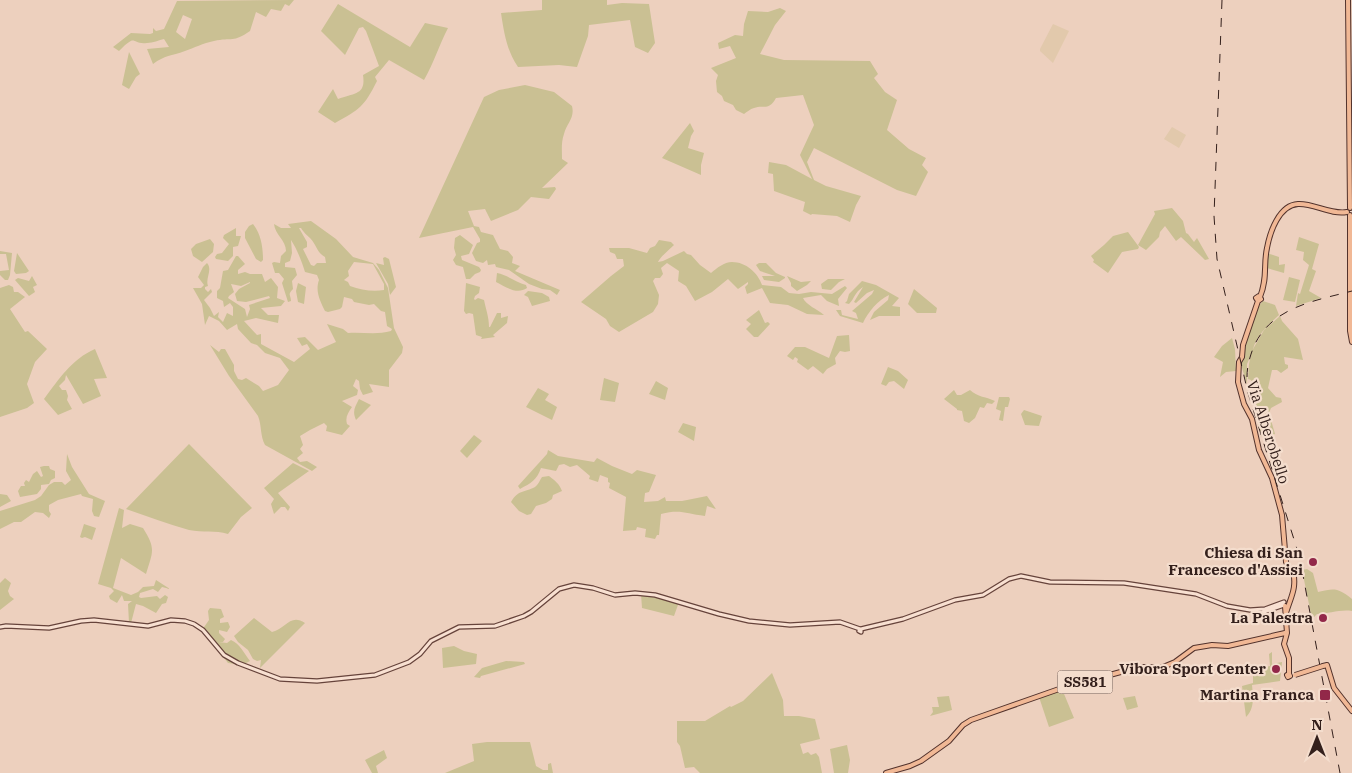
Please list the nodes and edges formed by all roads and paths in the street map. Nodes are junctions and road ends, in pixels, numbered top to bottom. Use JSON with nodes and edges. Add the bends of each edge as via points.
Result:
{"nodes":[{"id":1,"x":1348,"y":0,"type":"edge"},
{"id":2,"x":1351,"y":208,"type":"edge"},
{"id":3,"x":1350,"y":213,"type":"edge"},
{"id":4,"x":1352,"y":342,"type":"edge"},
{"id":5,"x":1286,"y":604,"type":"junction"},
{"id":6,"x":0,"y":627,"type":"edge"},
{"id":7,"x":1286,"y":633,"type":"junction"},
{"id":8,"x":1352,"y":711,"type":"edge"},
{"id":9,"x":891,"y":773,"type":"edge"}],
"edges":[{"from":1,"to":2,"type":"main road"},
{"from":2,"to":3,"type":"main road"},
{"from":3,"to":4,"type":"main road"},
{"from":3,"to":5,"type":"main road","name":"Via Alberobello","via":[[1299,204],[1284,210],[1267,247],[1265,280],[1239,362],[1238,382],[1252,418],[1259,450],[1274,484],[1282,515],[1287,565],[1293,570],[1296,581]]},
{"from":5,"to":6,"type":"main road","via":[[1258,611],[1227,606],[1196,594],[1124,583],[1050,582],[1021,576],[1009,579],[983,595],[955,600],[860,630],[840,622],[790,625],[749,621],[655,595],[615,595],[583,586],[569,586],[554,592],[524,616],[495,626],[459,627],[431,642],[413,660],[375,675],[317,681],[280,679],[238,664],[224,655],[202,630],[185,621],[171,620],[148,626],[94,620],[49,628]]},
{"from":5,"to":7,"type":"main road"},
{"from":7,"to":8,"type":"main road","bridge":true,"via":[[1284,644],[1289,658],[1289,674],[1325,666],[1334,688]]},
{"from":7,"to":9,"type":"main road","number":"SS581","via":[[1228,646],[1212,644],[1194,648],[1162,667],[1139,667],[1062,688],[971,720],[929,756]]}]}
